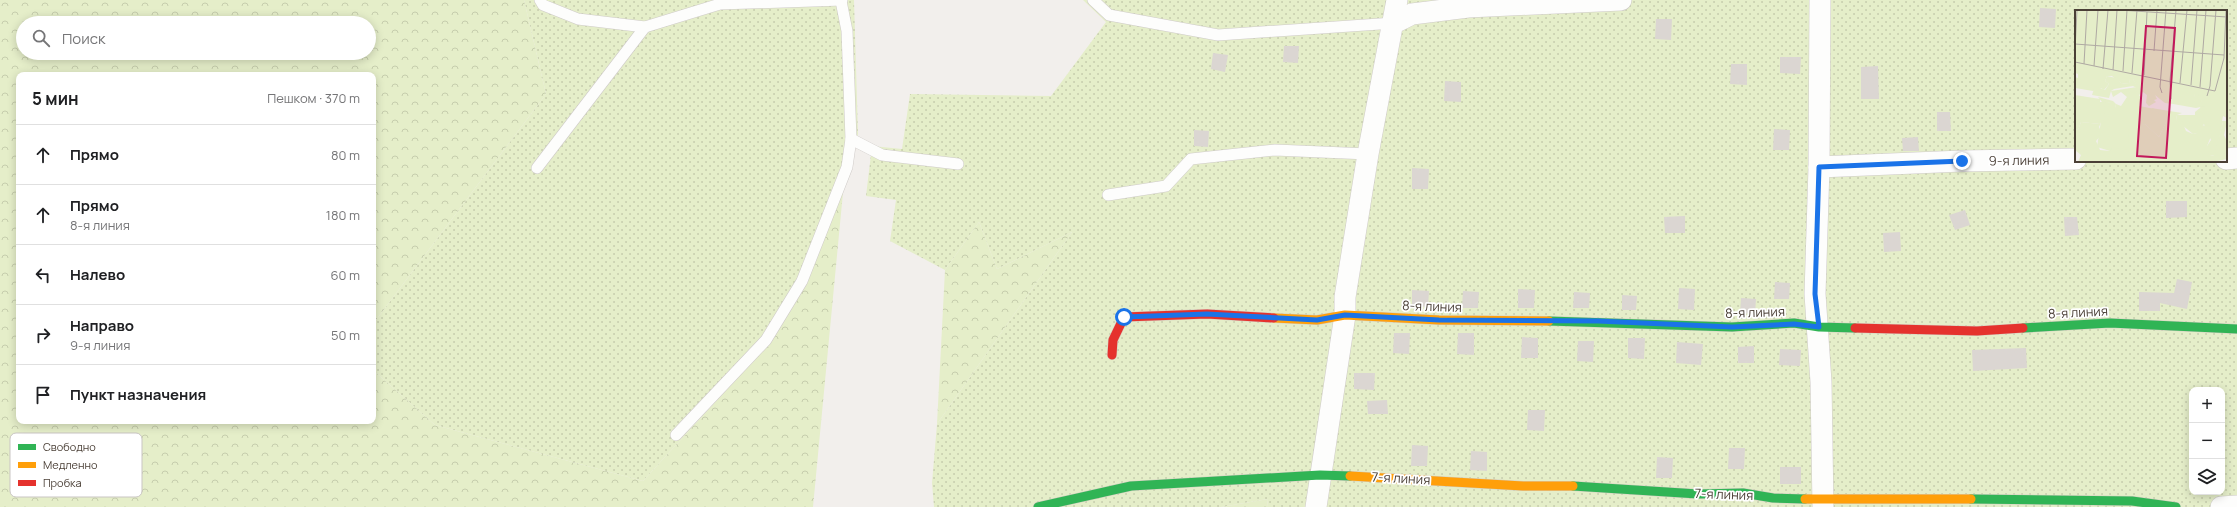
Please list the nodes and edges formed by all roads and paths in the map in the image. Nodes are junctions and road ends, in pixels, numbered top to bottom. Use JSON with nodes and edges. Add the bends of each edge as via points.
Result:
{"nodes":[{"id":1,"x":540,"y":0,"type":"edge"},
{"id":2,"x":842,"y":0,"type":"edge"},
{"id":3,"x":1093,"y":0,"type":"edge"},
{"id":4,"x":1397,"y":0,"type":"edge"},
{"id":5,"x":1621,"y":0,"type":"edge"},
{"id":6,"x":1820,"y":0,"type":"edge"},
{"id":7,"x":1394,"y":23,"type":"junction"},
{"id":8,"x":645,"y":28,"type":"junction"},
{"id":9,"x":851,"y":139,"type":"junction"},
{"id":10,"x":1368,"y":154,"type":"junction"},
{"id":11,"x":2237,"y":158,"type":"edge"},
{"id":12,"x":2075,"y":159,"type":"edge"},
{"id":13,"x":2227,"y":159,"type":"edge"},
{"id":14,"x":958,"y":164,"type":"dead end"},
{"id":15,"x":1819,"y":167,"type":"junction"},
{"id":16,"x":537,"y":168,"type":"dead end"},
{"id":17,"x":1108,"y":195,"type":"dead end"},
{"id":18,"x":1345,"y":315,"type":"junction"},
{"id":19,"x":1819,"y":327,"type":"junction"},
{"id":20,"x":2237,"y":329,"type":"edge"},
{"id":21,"x":1112,"y":355,"type":"dead end"},
{"id":22,"x":676,"y":435,"type":"dead end"},
{"id":23,"x":1320,"y":475,"type":"junction"},
{"id":24,"x":1823,"y":503,"type":"edge"},
{"id":25,"x":2237,"y":506,"type":"edge"},
{"id":26,"x":1038,"y":507,"type":"edge"},
{"id":27,"x":1316,"y":507,"type":"edge"},
{"id":28,"x":2176,"y":507,"type":"edge"},
{"id":29,"x":2221,"y":507,"type":"edge"}],
"edges":[{"from":1,"to":8,"type":"lane","via":[[543,5],[578,19]]},
{"from":2,"to":8,"type":"lane","via":[[720,4]]},
{"from":2,"to":9,"type":"lane","via":[[847,31]]},
{"from":3,"to":7,"type":"lane","via":[[1109,15],[1218,35]]},
{"from":4,"to":7,"type":"street"},
{"from":5,"to":7,"type":"street","via":[[1468,7],[1412,14]]},
{"from":6,"to":15,"type":"street"},
{"from":7,"to":10,"type":"street"},
{"from":8,"to":16,"type":"lane"},
{"from":9,"to":14,"type":"lane","via":[[882,155]]},
{"from":9,"to":22,"type":"lane","via":[[847,167],[802,281],[766,340]]},
{"from":10,"to":17,"type":"lane","via":[[1275,150],[1192,159],[1166,186]]},
{"from":10,"to":18,"type":"street","via":[[1345,297]]},
{"from":11,"to":13,"type":"street"},
{"from":12,"to":15,"type":"street","name":"9-я линия"},
{"from":15,"to":19,"type":"street","via":[[1815,294]]},
{"from":18,"to":19,"type":"street","name":"8-я линия","via":[[1439,320],[1598,321],[1732,327],[1794,324]]},
{"from":18,"to":21,"type":"street","name":"8-я линия","via":[[1317,320],[1207,314],[1124,317],[1113,340]]},
{"from":18,"to":23,"type":"street"},
{"from":19,"to":20,"type":"street","name":"8-я линия","via":[[1977,331],[2110,323]]},
{"from":19,"to":24,"type":"street"},
{"from":23,"to":24,"type":"street","name":"7-я линия","via":[[1523,486],[1596,486],[1698,494],[1743,493]]},
{"from":23,"to":26,"type":"street","name":"7-я линия","via":[[1131,486]]},
{"from":23,"to":27,"type":"street"},
{"from":24,"to":28,"type":"street","name":"7-я линия","via":[[1878,498],[2132,501]]},
{"from":25,"to":29,"type":"street"}]}
